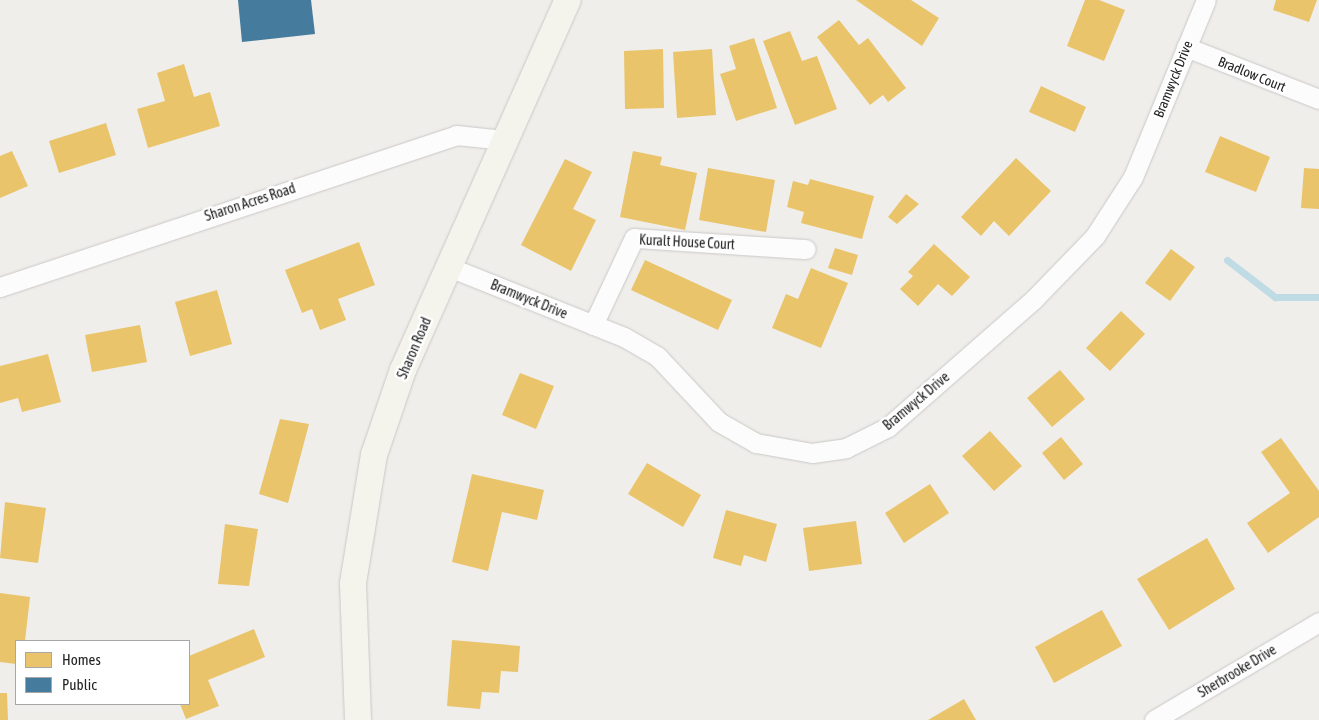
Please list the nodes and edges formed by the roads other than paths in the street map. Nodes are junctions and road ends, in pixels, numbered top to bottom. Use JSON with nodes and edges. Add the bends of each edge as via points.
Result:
{"nodes":[{"id":1,"x":568,"y":0,"type":"edge"},
{"id":2,"x":1206,"y":0,"type":"edge"},
{"id":3,"x":1186,"y":47,"type":"junction"},
{"id":4,"x":1319,"y":99,"type":"edge"},
{"id":5,"x":504,"y":140,"type":"junction"},
{"id":6,"x":806,"y":249,"type":"dead end"},
{"id":7,"x":449,"y":267,"type":"junction"},
{"id":8,"x":0,"y":287,"type":"edge"},
{"id":9,"x":593,"y":325,"type":"junction"},
{"id":10,"x":1319,"y":622,"type":"edge"},
{"id":11,"x":358,"y":720,"type":"edge"},
{"id":12,"x":1154,"y":720,"type":"edge"}],
"edges":[{"from":1,"to":5,"type":"main road","name":"Sharon Road"},
{"from":2,"to":3,"type":"street","name":"Bramwyck Drive"},
{"from":3,"to":4,"type":"street","name":"Bradlow Court"},
{"from":3,"to":9,"type":"street","name":"Bramwyck Drive","via":[[1132,177],[1096,236],[1034,299],[888,427],[866,440],[816,453],[756,443],[719,422],[658,357]]},
{"from":5,"to":7,"type":"main road","name":"Sharon Road"},
{"from":5,"to":8,"type":"street","name":"Sharon Acres Road","via":[[456,135]]},
{"from":6,"to":9,"type":"street","name":"Kuralt House Court","via":[[634,238]]},
{"from":7,"to":9,"type":"street","name":"Bramwyck Drive"},
{"from":7,"to":11,"type":"main road","name":"Sharon Road","via":[[403,370],[368,480],[353,583]]},
{"from":10,"to":12,"type":"street","name":"Sherbrooke Drive"}]}
